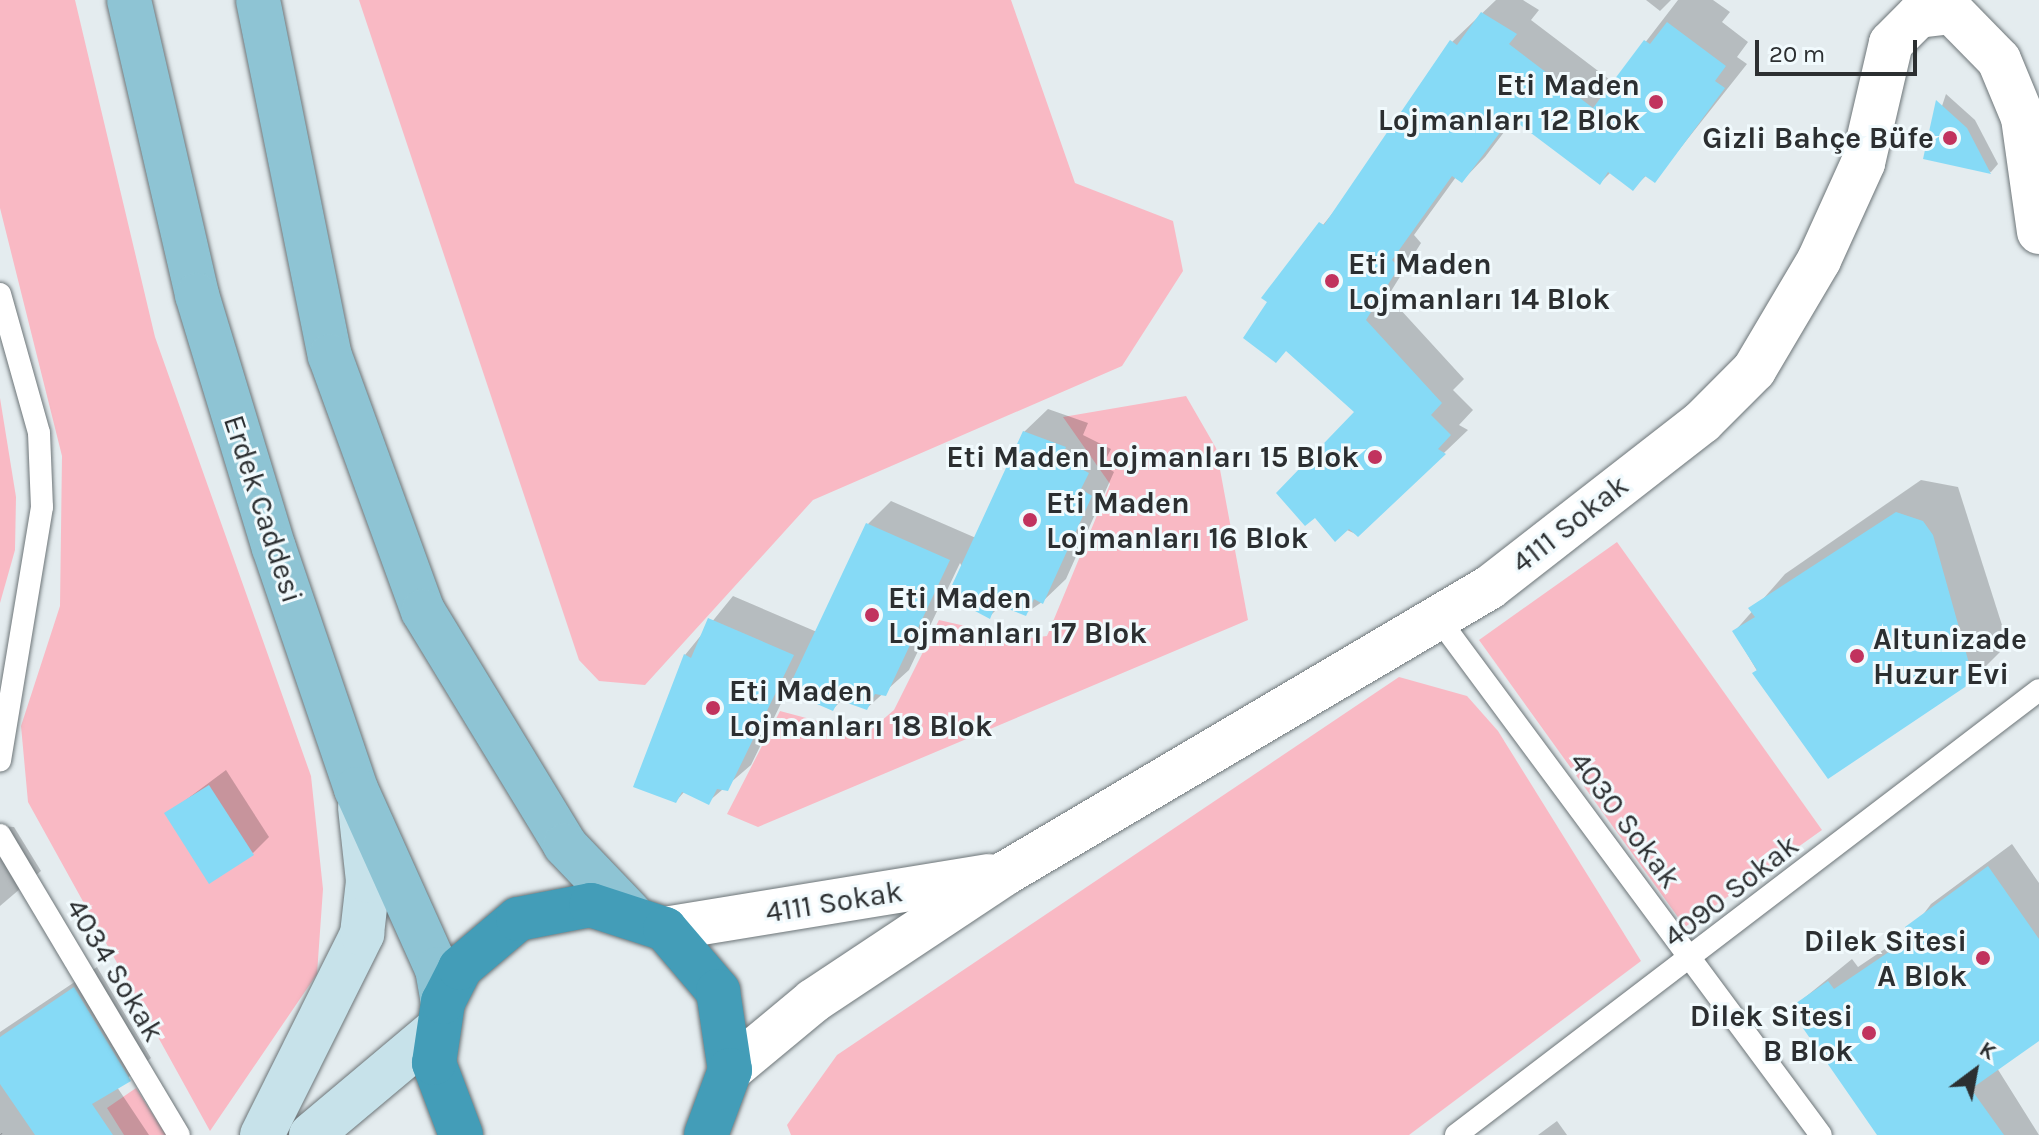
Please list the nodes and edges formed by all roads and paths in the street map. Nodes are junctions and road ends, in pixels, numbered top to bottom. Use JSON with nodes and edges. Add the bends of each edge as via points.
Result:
{"nodes":[{"id":1,"x":129,"y":0,"type":"edge"},
{"id":2,"x":258,"y":0,"type":"edge"},
{"id":3,"x":1936,"y":5,"type":"edge"},
{"id":4,"x":2039,"y":232,"type":"edge"},
{"id":5,"x":0,"y":294,"type":"edge"},
{"id":6,"x":1438,"y":618,"type":"junction"},
{"id":7,"x":2039,"y":690,"type":"edge"},
{"id":8,"x":0,"y":761,"type":"edge"},
{"id":9,"x":356,"y":789,"type":"junction"},
{"id":10,"x":0,"y":835,"type":"edge"},
{"id":11,"x":1004,"y":874,"type":"junction"},
{"id":12,"x":647,"y":921,"type":"junction"},
{"id":13,"x":1692,"y":960,"type":"junction"},
{"id":14,"x":439,"y":1016,"type":"junction"},
{"id":15,"x":720,"y":1112,"type":"edge"},
{"id":16,"x":179,"y":1135,"type":"edge"},
{"id":17,"x":262,"y":1135,"type":"edge"},
{"id":18,"x":311,"y":1135,"type":"edge"},
{"id":19,"x":461,"y":1135,"type":"edge"},
{"id":20,"x":1456,"y":1135,"type":"edge"},
{"id":21,"x":1821,"y":1135,"type":"edge"}],
"edges":[{"from":1,"to":9,"type":"main road","name":"Erdek Caddesi","via":[[197,295]]},
{"from":2,"to":12,"type":"main road","via":[[330,356],[423,611],[565,845]]},
{"from":3,"to":4,"type":"street","via":[[1965,21],[2007,74],[2023,118]]},
{"from":3,"to":6,"type":"street","name":"4111 Sokak","via":[[1902,27],[1891,43],[1863,163],[1819,260],[1754,370],[1702,422],[1490,587]]},
{"from":5,"to":8,"type":"lane","via":[[39,433],[42,507]]},
{"from":6,"to":11,"type":"street","name":"4111 Sokak"},
{"from":6,"to":13,"type":"lane","name":"4030 Sokak"},
{"from":7,"to":13,"type":"lane","name":"4090 Sokak"},
{"from":9,"to":14,"type":"main road","name":"Erdek Caddesi","via":[[437,969]]},
{"from":9,"to":17,"type":"street","via":[[368,881],[362,934]]},
{"from":10,"to":16,"type":"lane","name":"4034 Sokak"},
{"from":11,"to":12,"type":"street","name":"4111 Sokak"},
{"from":11,"to":15,"type":"street","name":"4111 Sokak","via":[[813,1001]]},
{"from":12,"to":14,"type":"highway","via":[[591,905],[518,919],[460,968]]},
{"from":12,"to":15,"type":"highway","via":[[718,991]]},
{"from":13,"to":20,"type":"lane","name":"4090 Sokak"},
{"from":13,"to":21,"type":"lane","name":"4030 Sokak"},
{"from":14,"to":18,"type":"street"},
{"from":14,"to":19,"type":"highway","via":[[441,1096]]}]}
